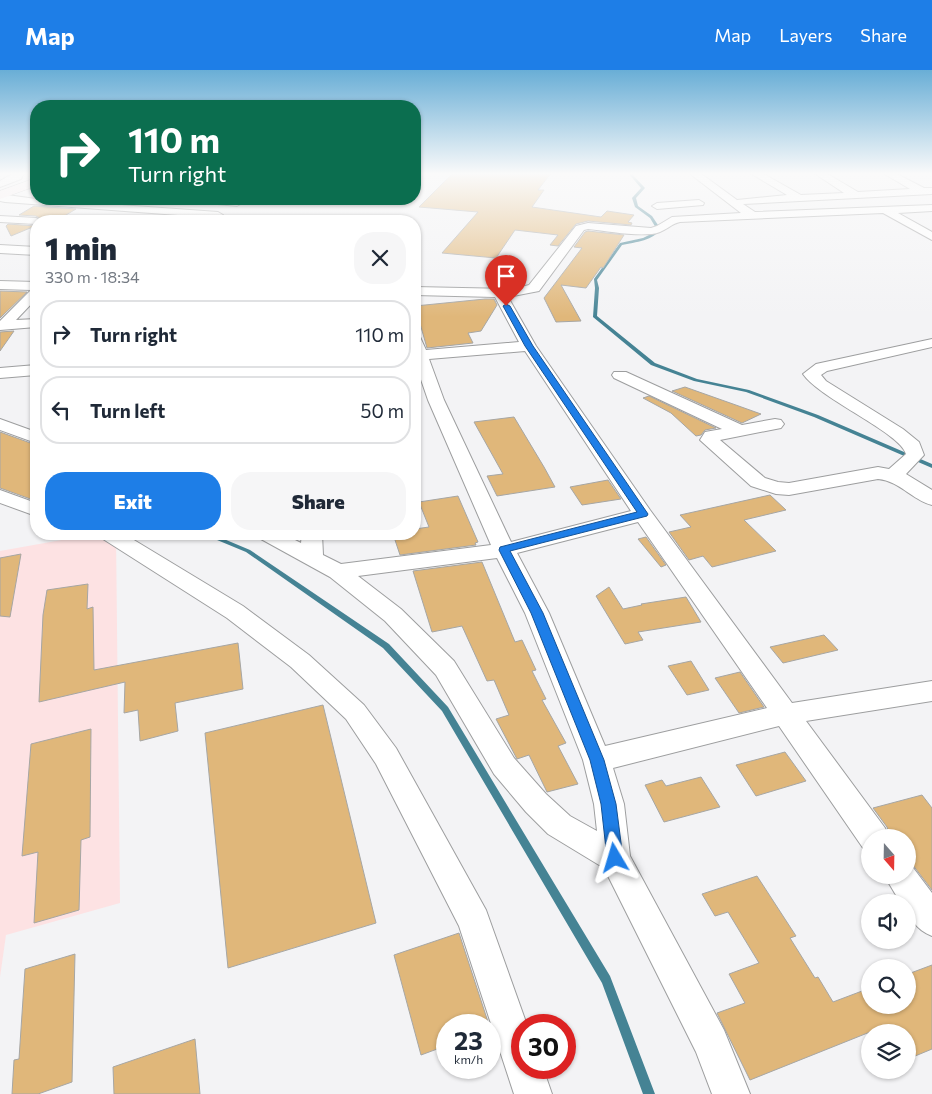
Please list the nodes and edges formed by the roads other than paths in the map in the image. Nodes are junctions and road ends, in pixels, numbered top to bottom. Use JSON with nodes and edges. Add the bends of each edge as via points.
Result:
{"nodes":[{"id":1,"x":671,"y":221,"type":"edge"},
{"id":2,"x":905,"y":221,"type":"edge"},
{"id":3,"x":932,"y":236,"type":"edge"},
{"id":4,"x":0,"y":249,"type":"edge"},
{"id":5,"x":30,"y":251,"type":"edge"},
{"id":6,"x":0,"y":285,"type":"edge"},
{"id":7,"x":30,"y":286,"type":"edge"},
{"id":8,"x":421,"y":291,"type":"edge"},
{"id":9,"x":499,"y":292,"type":"junction"},
{"id":10,"x":30,"y":298,"type":"edge"},
{"id":11,"x":30,"y":324,"type":"edge"},
{"id":12,"x":1,"y":326,"type":"edge"},
{"id":13,"x":932,"y":343,"type":"edge"},
{"id":14,"x":529,"y":346,"type":"junction"},
{"id":15,"x":421,"y":347,"type":"edge"},
{"id":16,"x":421,"y":358,"type":"edge"},
{"id":17,"x":30,"y":370,"type":"edge"},
{"id":18,"x":0,"y":373,"type":"edge"},
{"id":19,"x":620,"y":375,"type":"dead end"},
{"id":20,"x":0,"y":424,"type":"edge"},
{"id":21,"x":775,"y":424,"type":"dead end"},
{"id":22,"x":739,"y":430,"type":"junction"},
{"id":23,"x":30,"y":436,"type":"edge"},
{"id":24,"x":912,"y":459,"type":"edge"},
{"id":25,"x":0,"y":496,"type":"edge"},
{"id":26,"x":932,"y":498,"type":"edge"},
{"id":27,"x":30,"y":508,"type":"edge"},
{"id":28,"x":643,"y":514,"type":"junction"},
{"id":29,"x":120,"y":540,"type":"edge"},
{"id":30,"x":279,"y":540,"type":"edge"},
{"id":31,"x":312,"y":540,"type":"edge"},
{"id":32,"x":504,"y":550,"type":"junction"},
{"id":33,"x":312,"y":558,"type":"junction"},
{"id":34,"x":338,"y":572,"type":"junction"},
{"id":35,"x":932,"y":691,"type":"edge"},
{"id":36,"x":786,"y":714,"type":"junction"},
{"id":37,"x":597,"y":760,"type":"junction"},
{"id":38,"x":868,"y":829,"type":"edge"},
{"id":39,"x":615,"y":858,"type":"junction"},
{"id":40,"x":906,"y":884,"type":"edge"},
{"id":41,"x":932,"y":920,"type":"edge"},
{"id":42,"x":511,"y":1031,"type":"edge"},
{"id":43,"x":528,"y":1079,"type":"edge"},
{"id":44,"x":533,"y":1094,"type":"edge"},
{"id":45,"x":731,"y":1094,"type":"edge"}],
"edges":[{"from":1,"to":9,"type":"street","via":[[656,230],[597,225],[580,228],[534,288]]},
{"from":2,"to":3,"type":"street"},
{"from":4,"to":5,"type":"street"},
{"from":6,"to":7,"type":"street"},
{"from":8,"to":9,"type":"street"},
{"from":9,"to":14,"type":"street"},
{"from":10,"to":12,"type":"street"},
{"from":11,"to":12,"type":"street"},
{"from":13,"to":24,"type":"street","via":[[822,366],[811,374],[820,384],[897,433]]},
{"from":14,"to":15,"type":"street"},
{"from":14,"to":28,"type":"street"},
{"from":16,"to":32,"type":"street","via":[[436,400]]},
{"from":17,"to":18,"type":"street"},
{"from":19,"to":22,"type":"street"},
{"from":20,"to":23,"type":"street"},
{"from":21,"to":22,"type":"street"},
{"from":22,"to":24,"type":"street","via":[[711,436],[709,440],[751,476],[768,486],[790,489],[878,473]]},
{"from":24,"to":26,"type":"street"},
{"from":25,"to":27,"type":"street"},
{"from":28,"to":32,"type":"street"},
{"from":28,"to":36,"type":"street"},
{"from":29,"to":42,"type":"street","via":[[235,612],[300,661],[356,712],[386,756],[474,921]]},
{"from":30,"to":33,"type":"street"},
{"from":31,"to":33,"type":"street"},
{"from":32,"to":34,"type":"street"},
{"from":32,"to":37,"type":"street","via":[[537,613]]},
{"from":33,"to":34,"type":"street"},
{"from":34,"to":39,"type":"street","via":[[393,616],[445,668],[504,766],[536,803],[559,825]]},
{"from":35,"to":36,"type":"street"},
{"from":36,"to":37,"type":"street"},
{"from":36,"to":38,"type":"street"},
{"from":37,"to":39,"type":"street","via":[[609,804]]},
{"from":39,"to":45,"type":"street","via":[[712,1043]]},
{"from":40,"to":41,"type":"street"},
{"from":43,"to":44,"type":"street"}]}
